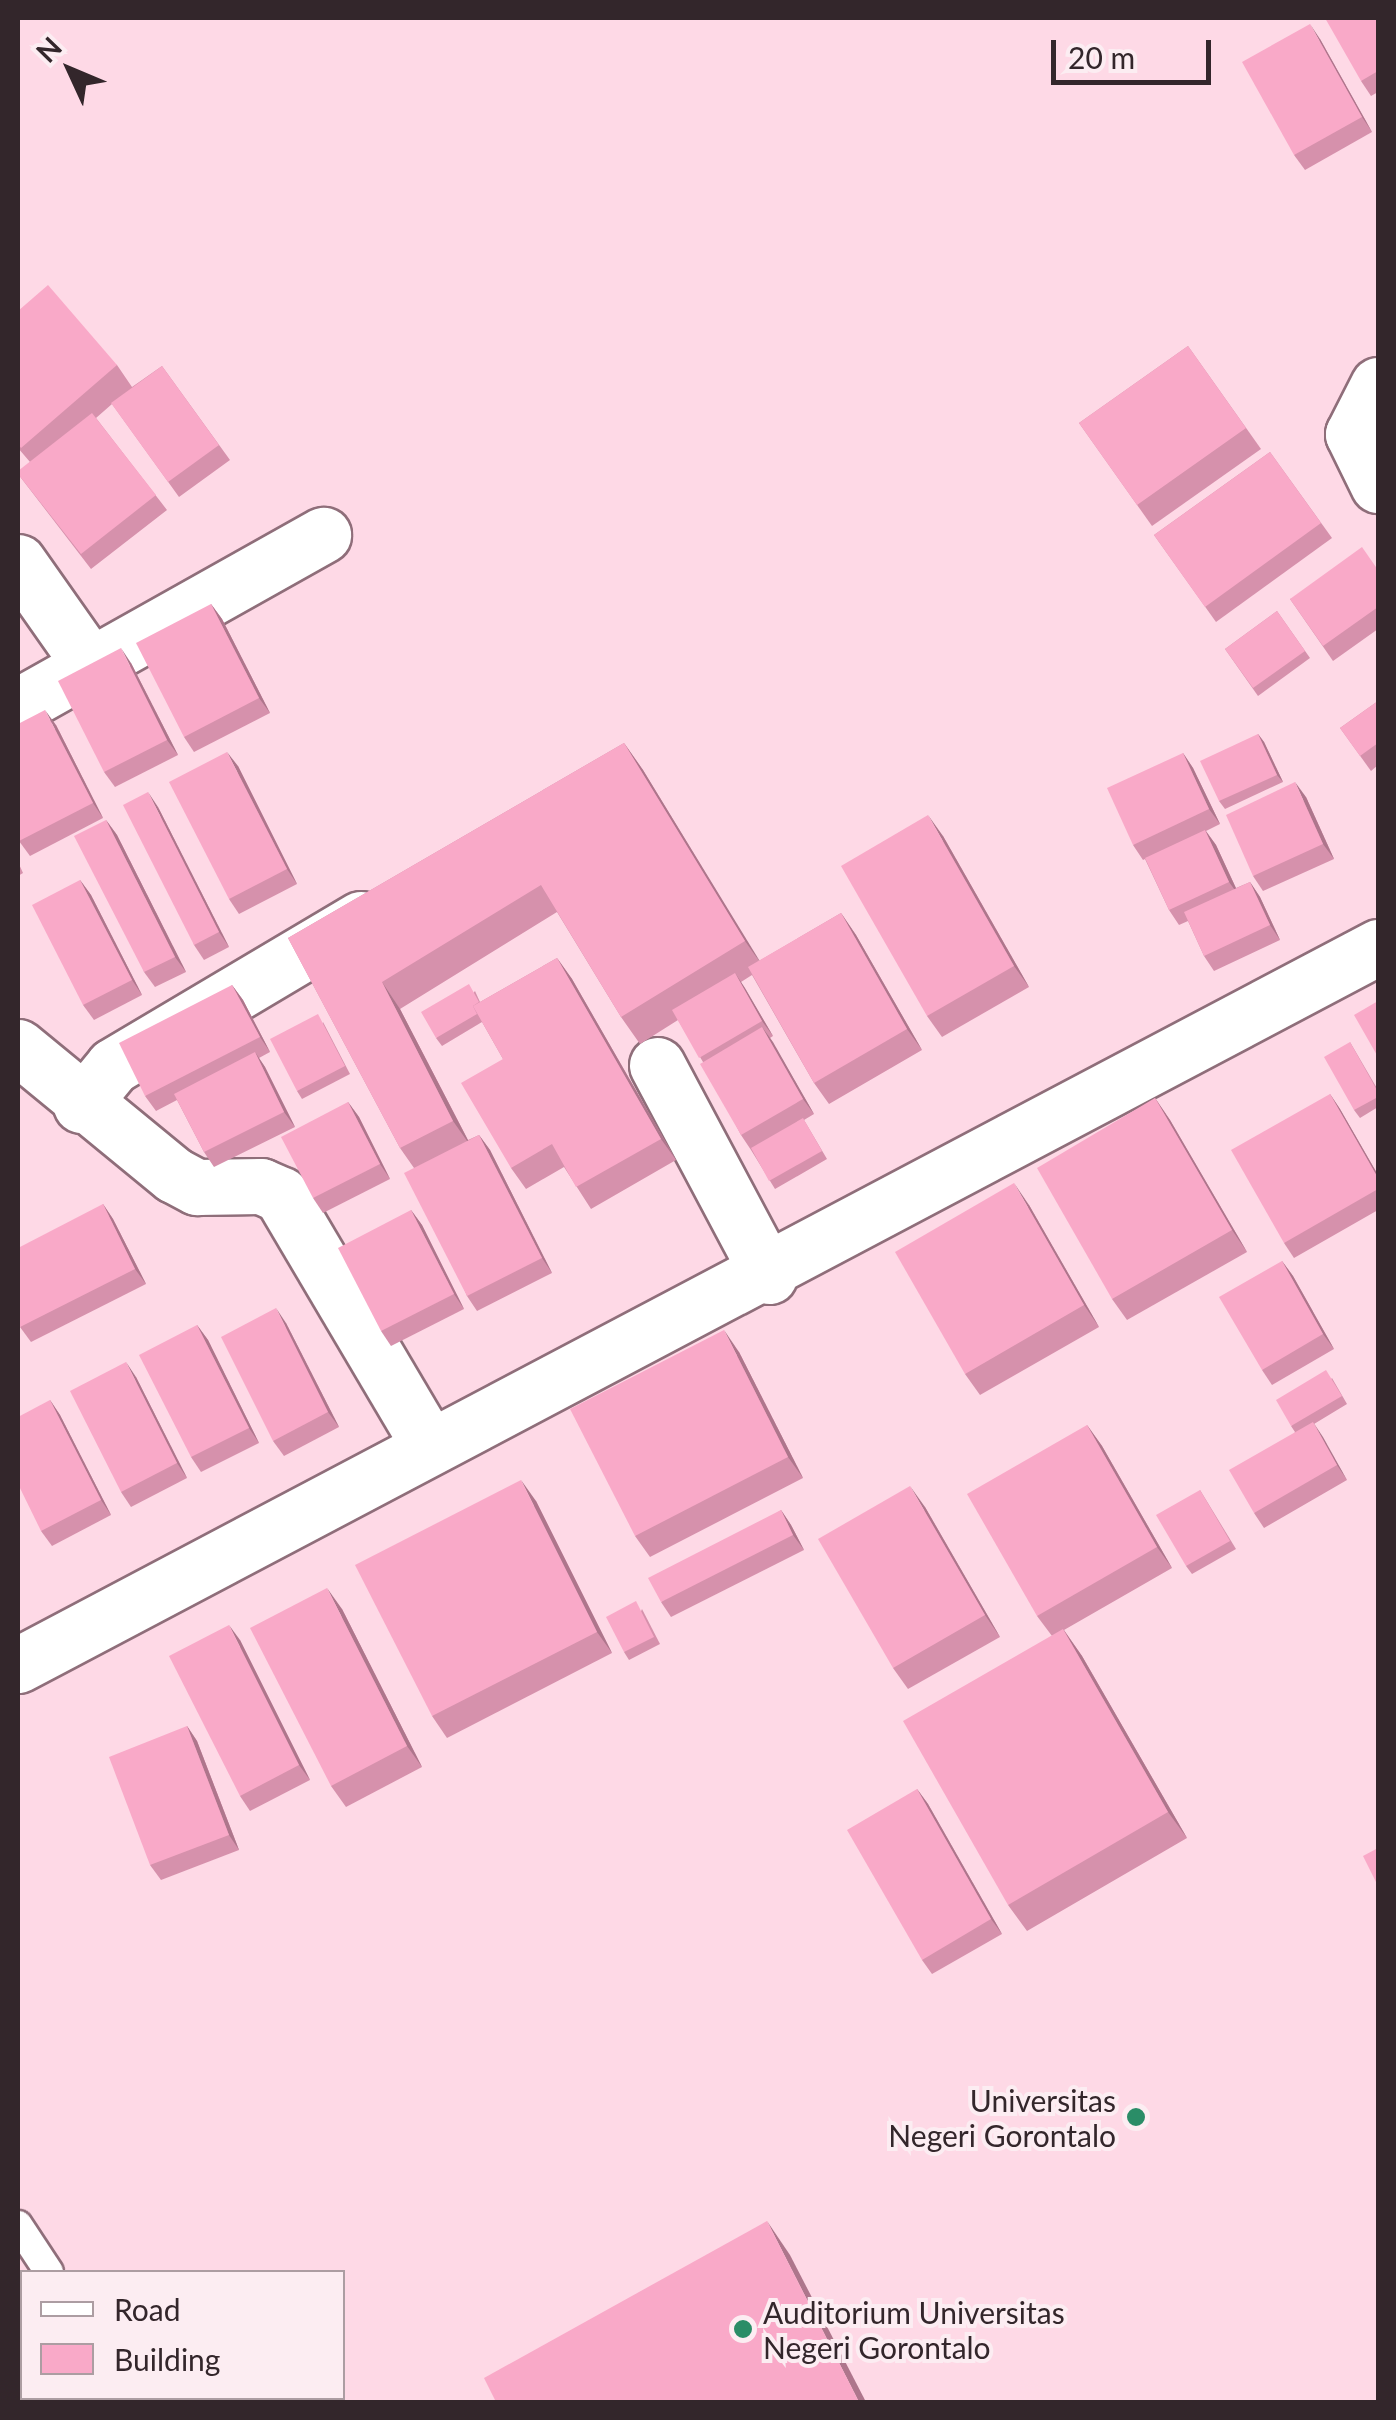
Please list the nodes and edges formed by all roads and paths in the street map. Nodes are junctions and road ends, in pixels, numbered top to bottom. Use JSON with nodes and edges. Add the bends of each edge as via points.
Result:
{"nodes":[{"id":1,"x":1378,"y":385,"type":"edge"},
{"id":2,"x":1378,"y":485,"type":"edge"},
{"id":3,"x":323,"y":535,"type":"dead end"},
{"id":4,"x":18,"y":562,"type":"edge"},
{"id":5,"x":88,"y":663,"type":"junction"},
{"id":6,"x":18,"y":706,"type":"edge"},
{"id":7,"x":414,"y":888,"type":"edge"},
{"id":8,"x":1378,"y":948,"type":"edge"},
{"id":9,"x":18,"y":1047,"type":"edge"},
{"id":10,"x":657,"y":1065,"type":"dead end"},
{"id":11,"x":81,"y":1106,"type":"junction"},
{"id":12,"x":769,"y":1276,"type":"junction"},
{"id":13,"x":429,"y":1445,"type":"junction"},
{"id":14,"x":18,"y":1665,"type":"edge"},
{"id":15,"x":18,"y":2225,"type":"edge"},
{"id":16,"x":48,"y":2270,"type":"edge"}],
"edges":[{"from":1,"to":2,"type":"street","via":[[1353,434]]},
{"from":3,"to":5,"type":"street"},
{"from":4,"to":5,"type":"street"},
{"from":5,"to":6,"type":"street"},
{"from":7,"to":11,"type":"street","via":[[113,1066]]},
{"from":8,"to":12,"type":"street"},
{"from":9,"to":11,"type":"street"},
{"from":10,"to":12,"type":"street"},
{"from":11,"to":13,"type":"street","via":[[198,1187],[261,1186],[282,1195]]},
{"from":12,"to":13,"type":"street"},
{"from":13,"to":14,"type":"street"},
{"from":15,"to":16,"type":"lane"}]}
